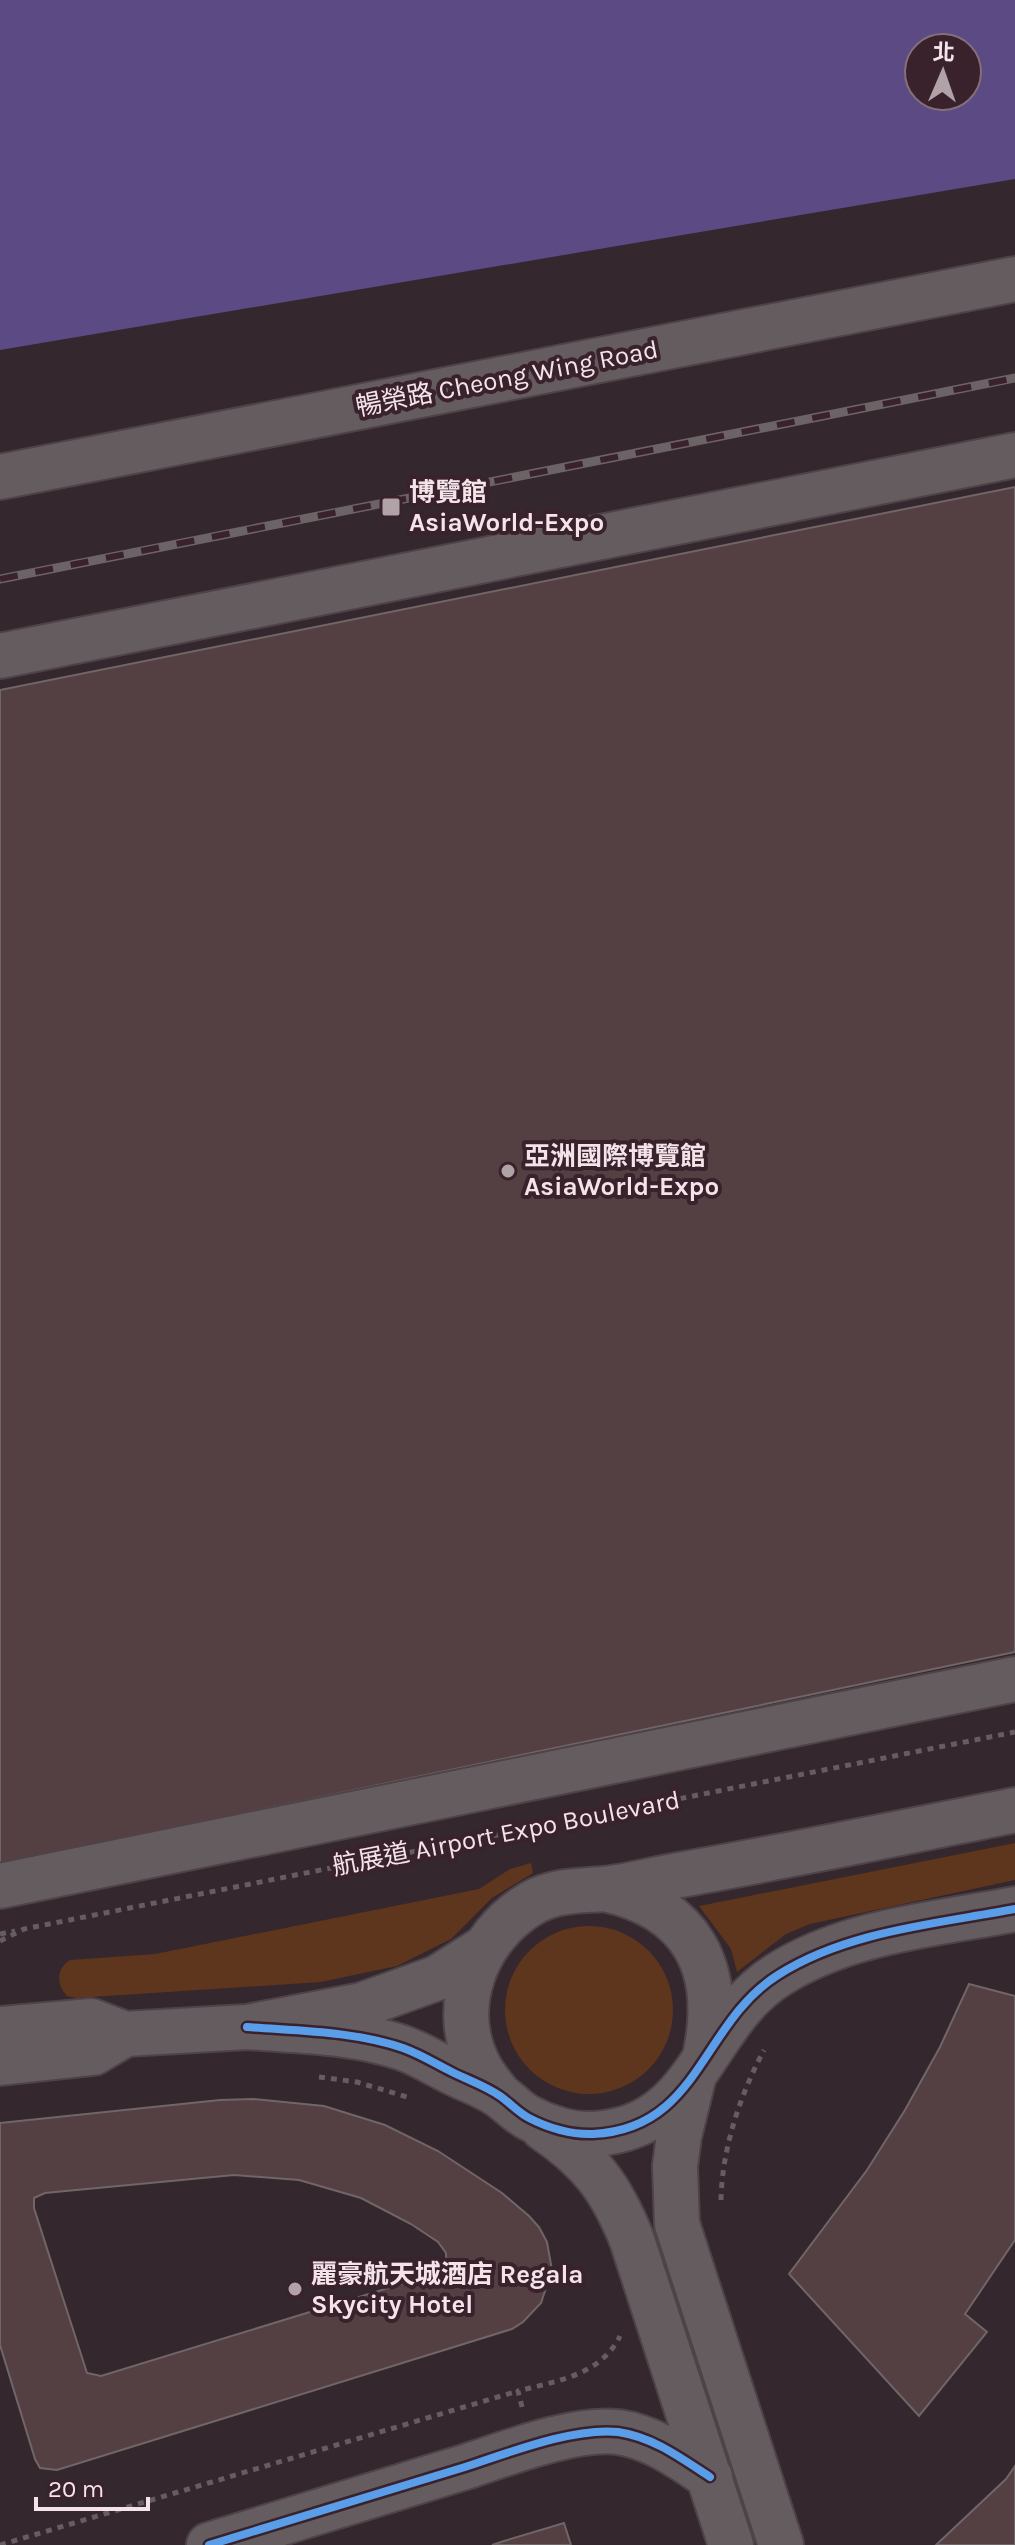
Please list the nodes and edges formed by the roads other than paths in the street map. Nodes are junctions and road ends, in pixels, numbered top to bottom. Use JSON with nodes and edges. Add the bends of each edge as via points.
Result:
{"nodes":[{"id":1,"x":1015,"y":279,"type":"edge"},
{"id":2,"x":1015,"y":455,"type":"edge"},
{"id":3,"x":0,"y":477,"type":"edge"},
{"id":4,"x":0,"y":656,"type":"edge"},
{"id":5,"x":1015,"y":1679,"type":"edge"},
{"id":6,"x":1015,"y":1810,"type":"edge"},
{"id":7,"x":0,"y":1886,"type":"edge"},
{"id":8,"x":603,"y":1889,"type":"junction"},
{"id":9,"x":1015,"y":1909,"type":"edge"},
{"id":10,"x":483,"y":1949,"type":"junction"},
{"id":11,"x":247,"y":2027,"type":"junction"},
{"id":12,"x":0,"y":2029,"type":"edge"},
{"id":13,"x":125,"y":2034,"type":"junction"},
{"id":14,"x":0,"y":2063,"type":"edge"},
{"id":15,"x":699,"y":2067,"type":"junction"},
{"id":16,"x":513,"y":2106,"type":"junction"},
{"id":17,"x":710,"y":2477,"type":"junction"},
{"id":18,"x":209,"y":2545,"type":"edge"},
{"id":19,"x":731,"y":2545,"type":"edge"},
{"id":20,"x":781,"y":2545,"type":"edge"}],
"edges":[{"from":1,"to":3,"type":"street","name":"暢榮路 Cheong Wing Road"},
{"from":2,"to":4,"type":"street"},
{"from":5,"to":7,"type":"street"},
{"from":6,"to":8,"type":"street"},
{"from":8,"to":10,"type":"street","via":[[568,1890],[534,1901],[505,1921]]},
{"from":8,"to":15,"type":"street","via":[[656,1907],[695,1947],[707,1971],[712,2000],[712,2026]]},
{"from":9,"to":15,"type":"street","via":[[877,1935],[798,1963],[746,2000]]},
{"from":10,"to":11,"type":"street","via":[[437,1978],[362,2005]]},
{"from":10,"to":16,"type":"street","via":[[470,1977],[469,2040],[481,2069]]},
{"from":11,"to":13,"type":"street"},
{"from":11,"to":16,"type":"street","via":[[341,2034],[404,2048]]},
{"from":12,"to":13,"type":"street","via":[[91,2021]]},
{"from":13,"to":14,"type":"street","via":[[93,2053]]},
{"from":15,"to":16,"type":"street","via":[[673,2102],[621,2130],[561,2131]]},
{"from":15,"to":20,"type":"street","via":[[679,2136],[677,2224]]},
{"from":16,"to":17,"type":"street","via":[[595,2170],[622,2215]]},
{"from":17,"to":18,"type":"street","via":[[638,2436],[592,2432]]},
{"from":17,"to":19,"type":"street"}]}
